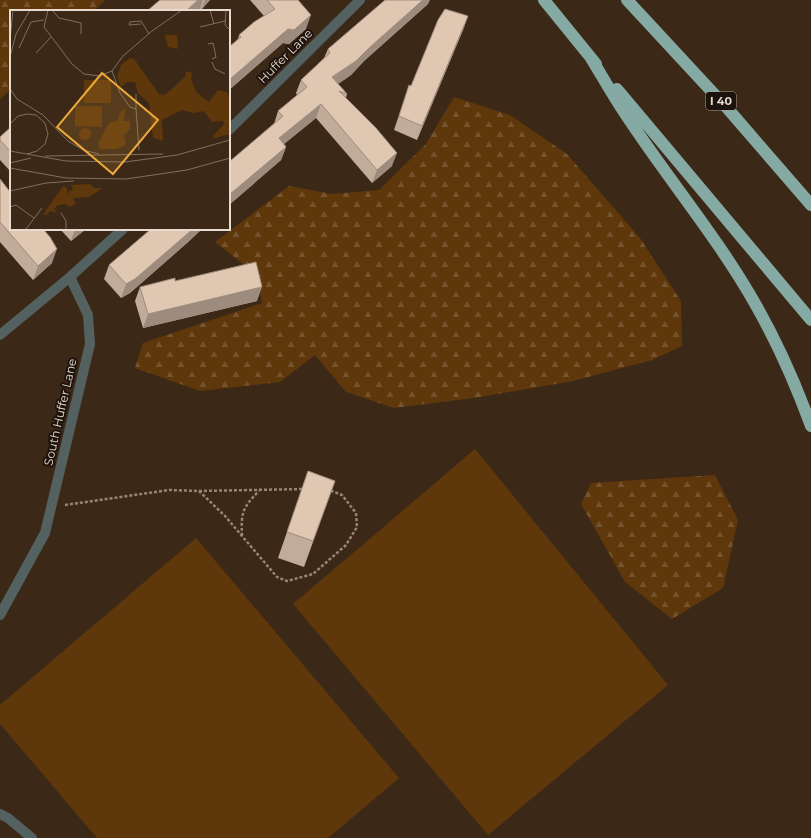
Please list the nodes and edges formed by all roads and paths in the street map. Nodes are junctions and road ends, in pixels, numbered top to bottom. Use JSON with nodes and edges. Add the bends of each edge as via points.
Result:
{"nodes":[{"id":1,"x":360,"y":0,"type":"edge"},
{"id":2,"x":544,"y":0,"type":"edge"},
{"id":3,"x":627,"y":0,"type":"edge"},
{"id":4,"x":591,"y":58,"type":"junction"},
{"id":5,"x":230,"y":129,"type":"edge"},
{"id":6,"x":811,"y":205,"type":"edge"},
{"id":7,"x":122,"y":230,"type":"edge"},
{"id":8,"x":70,"y":277,"type":"junction"},
{"id":9,"x":811,"y":320,"type":"edge"},
{"id":10,"x":0,"y":335,"type":"edge"},
{"id":11,"x":811,"y":426,"type":"edge"},
{"id":12,"x":324,"y":488,"type":"edge"},
{"id":13,"x":310,"y":489,"type":"edge"},
{"id":14,"x":260,"y":491,"type":"junction"},
{"id":15,"x":199,"y":492,"type":"junction"},
{"id":16,"x":51,"y":507,"type":"junction"},
{"id":17,"x":242,"y":536,"type":"junction"},
{"id":18,"x":0,"y":615,"type":"edge"},
{"id":19,"x":0,"y":814,"type":"edge"},
{"id":20,"x":32,"y":838,"type":"edge"}],
"edges":[{"from":1,"to":5,"type":"street","name":"Huffer Lane"},
{"from":2,"to":4,"type":"highway"},
{"from":3,"to":6,"type":"highway","number":"I 40","via":[[728,109]]},
{"from":4,"to":9,"type":"highway"},
{"from":4,"to":11,"type":"highway","via":[[624,112],[715,241],[756,306],[780,350]]},
{"from":7,"to":8,"type":"street"},
{"from":8,"to":10,"type":"street"},
{"from":8,"to":16,"type":"street","name":"South Huffer Lane","via":[[88,315],[90,344]]},
{"from":12,"to":17,"type":"path","via":[[342,495],[356,513],[357,527],[346,545],[313,574],[287,581],[277,577]]},
{"from":13,"to":14,"type":"path"},
{"from":14,"to":15,"type":"path"},
{"from":14,"to":17,"type":"path","via":[[242,513]]},
{"from":15,"to":16,"type":"path","via":[[169,490]]},
{"from":15,"to":17,"type":"path"},
{"from":16,"to":18,"type":"street","name":"South Huffer Lane","via":[[45,533]]},
{"from":19,"to":20,"type":"street"}]}
